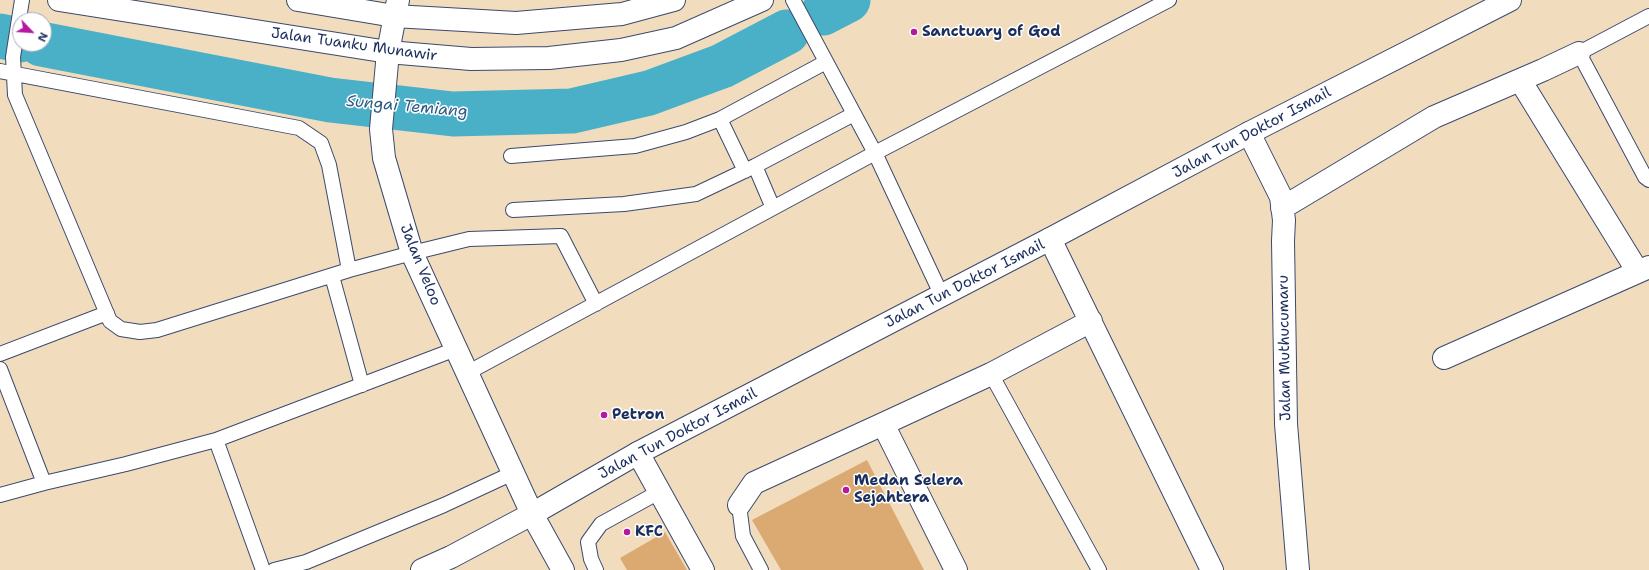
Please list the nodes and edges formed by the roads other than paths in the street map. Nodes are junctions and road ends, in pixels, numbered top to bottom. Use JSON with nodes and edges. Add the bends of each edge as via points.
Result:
{"nodes":[{"id":1,"x":22,"y":0,"type":"edge"},
{"id":2,"x":59,"y":0,"type":"edge"},
{"id":3,"x":298,"y":0,"type":"edge"},
{"id":4,"x":674,"y":0,"type":"edge"},
{"id":5,"x":762,"y":0,"type":"edge"},
{"id":6,"x":793,"y":0,"type":"edge"},
{"id":7,"x":1169,"y":0,"type":"edge"},
{"id":8,"x":1510,"y":0,"type":"edge"},
{"id":9,"x":396,"y":8,"type":"edge"},
{"id":10,"x":1649,"y":16,"type":"edge"},
{"id":11,"x":388,"y":52,"type":"junction"},
{"id":12,"x":1579,"y":53,"type":"junction"},
{"id":13,"x":826,"y":62,"type":"junction"},
{"id":14,"x":7,"y":72,"type":"edge"},
{"id":15,"x":1520,"y":80,"type":"junction"},
{"id":16,"x":854,"y":114,"type":"junction"},
{"id":17,"x":720,"y":119,"type":"junction"},
{"id":18,"x":1249,"y":133,"type":"junction"},
{"id":19,"x":875,"y":153,"type":"junction"},
{"id":20,"x":511,"y":156,"type":"dead end"},
{"id":21,"x":750,"y":169,"type":"junction"},
{"id":22,"x":1649,"y":180,"type":"edge"},
{"id":23,"x":773,"y":208,"type":"junction"},
{"id":24,"x":1282,"y":208,"type":"junction"},
{"id":25,"x":513,"y":210,"type":"dead end"},
{"id":26,"x":1050,"y":239,"type":"junction"},
{"id":27,"x":412,"y":253,"type":"junction"},
{"id":28,"x":1644,"y":269,"type":"edge"},
{"id":29,"x":348,"y":270,"type":"junction"},
{"id":30,"x":332,"y":276,"type":"junction"},
{"id":31,"x":942,"y":296,"type":"junction"},
{"id":32,"x":596,"y":304,"type":"junction"},
{"id":33,"x":107,"y":313,"type":"junction"},
{"id":34,"x":1091,"y":321,"type":"junction"},
{"id":35,"x":456,"y":349,"type":"junction"},
{"id":36,"x":0,"y":354,"type":"edge"},
{"id":37,"x":1444,"y":358,"type":"dead end"},
{"id":38,"x":0,"y":368,"type":"edge"},
{"id":39,"x":467,"y":373,"type":"junction"},
{"id":40,"x":991,"y":374,"type":"junction"},
{"id":41,"x":362,"y":385,"type":"junction"},
{"id":42,"x":884,"y":424,"type":"junction"},
{"id":43,"x":216,"y":440,"type":"junction"},
{"id":44,"x":638,"y":453,"type":"junction"},
{"id":45,"x":513,"y":473,"type":"junction"},
{"id":46,"x":44,"y":483,"type":"junction"},
{"id":47,"x":659,"y":492,"type":"junction"},
{"id":48,"x":0,"y":496,"type":"edge"},
{"id":49,"x":739,"y":505,"type":"joint"},
{"id":50,"x":532,"y":514,"type":"junction"},
{"id":51,"x":308,"y":566,"type":"edge"},
{"id":52,"x":263,"y":570,"type":"edge"},
{"id":53,"x":274,"y":570,"type":"edge"},
{"id":54,"x":422,"y":570,"type":"edge"},
{"id":55,"x":564,"y":570,"type":"edge"},
{"id":56,"x":596,"y":570,"type":"edge"},
{"id":57,"x":702,"y":570,"type":"edge"},
{"id":58,"x":761,"y":570,"type":"edge"},
{"id":59,"x":956,"y":570,"type":"edge"},
{"id":60,"x":1099,"y":570,"type":"edge"},
{"id":61,"x":1212,"y":570,"type":"edge"},
{"id":62,"x":1298,"y":570,"type":"edge"}],
"edges":[{"from":1,"to":14,"type":"lane","via":[[13,57]]},
{"from":2,"to":11,"type":"main road","name":"Jalan Tuanku Munawir"},
{"from":3,"to":9,"type":"main road"},
{"from":4,"to":9,"type":"main road","via":[[622,14],[516,23]]},
{"from":5,"to":11,"type":"main road","name":"Jalan Tuanku Munawir","via":[[676,38],[621,50],[542,58],[471,59]]},
{"from":6,"to":13,"type":"lane"},
{"from":7,"to":19,"type":"lane"},
{"from":8,"to":18,"type":"main road","name":"Jalan Tun Doktor Ismail"},
{"from":9,"to":11,"type":"main road","name":"Jalan Veloo"},
{"from":10,"to":12,"type":"lane"},
{"from":11,"to":27,"type":"main road","name":"Jalan Veloo","via":[[381,129],[384,158]]},
{"from":12,"to":15,"type":"main road"},
{"from":12,"to":22,"type":"lane","via":[[1645,177]]},
{"from":13,"to":16,"type":"lane"},
{"from":13,"to":17,"type":"lane"},
{"from":14,"to":29,"type":"lane","via":[[300,128],[321,143],[329,166]]},
{"from":14,"to":33,"type":"lane"},
{"from":15,"to":24,"type":"main road","via":[[1434,117]]},
{"from":15,"to":28,"type":"main road"},
{"from":16,"to":19,"type":"lane"},
{"from":16,"to":21,"type":"lane"},
{"from":17,"to":20,"type":"lane","via":[[636,146]]},
{"from":17,"to":21,"type":"lane"},
{"from":18,"to":24,"type":"main road","name":"Jalan Muthucumaru","via":[[1281,197]]},
{"from":18,"to":26,"type":"main road","name":"Jalan Tun Doktor Ismail"},
{"from":19,"to":23,"type":"lane"},
{"from":19,"to":31,"type":"lane"},
{"from":21,"to":23,"type":"lane"},
{"from":21,"to":25,"type":"lane","via":[[696,194],[624,204]]},
{"from":23,"to":32,"type":"lane"},
{"from":24,"to":62,"type":"main road","name":"Jalan Muthucumaru","via":[[1286,424]]},
{"from":26,"to":31,"type":"main road","name":"Jalan Tun Doktor Ismail"},
{"from":26,"to":34,"type":"main road"},
{"from":27,"to":29,"type":"lane"},
{"from":27,"to":32,"type":"lane","via":[[469,239],[561,236]]},
{"from":27,"to":35,"type":"main road","name":"Jalan Veloo"},
{"from":28,"to":37,"type":"main road"},
{"from":29,"to":30,"type":"lane"},
{"from":30,"to":33,"type":"lane","via":[[157,330],[140,332],[121,329],[110,321]]},
{"from":30,"to":41,"type":"lane"},
{"from":31,"to":44,"type":"main road","name":"Jalan Tun Doktor Ismail"},
{"from":32,"to":39,"type":"lane"},
{"from":33,"to":36,"type":"lane"},
{"from":34,"to":40,"type":"main road"},
{"from":34,"to":61,"type":"main road"},
{"from":35,"to":39,"type":"main road","name":"Jalan Veloo"},
{"from":35,"to":41,"type":"lane"},
{"from":38,"to":46,"type":"lane"},
{"from":39,"to":45,"type":"main road","name":"Jalan Veloo"},
{"from":40,"to":42,"type":"main road"},
{"from":40,"to":60,"type":"lane"},
{"from":41,"to":43,"type":"lane"},
{"from":42,"to":49,"type":"main road","via":[[754,483]]},
{"from":42,"to":59,"type":"main road"},
{"from":43,"to":46,"type":"lane"},
{"from":43,"to":52,"type":"lane"},
{"from":44,"to":47,"type":"main road"},
{"from":44,"to":50,"type":"main road","name":"Jalan Tun Doktor Ismail"},
{"from":45,"to":50,"type":"main road","name":"Jalan Veloo"},
{"from":45,"to":51,"type":"lane"},
{"from":46,"to":48,"type":"lane"},
{"from":47,"to":56,"type":"lane","via":[[601,524],[588,542]]},
{"from":47,"to":57,"type":"main road"},
{"from":49,"to":58,"type":"lane","via":[[743,536]]},
{"from":50,"to":54,"type":"main road","name":"Jalan Tun Doktor Ismail"},
{"from":50,"to":55,"type":"main road","name":"Jalan Veloo"},
{"from":51,"to":53,"type":"lane"}]}
